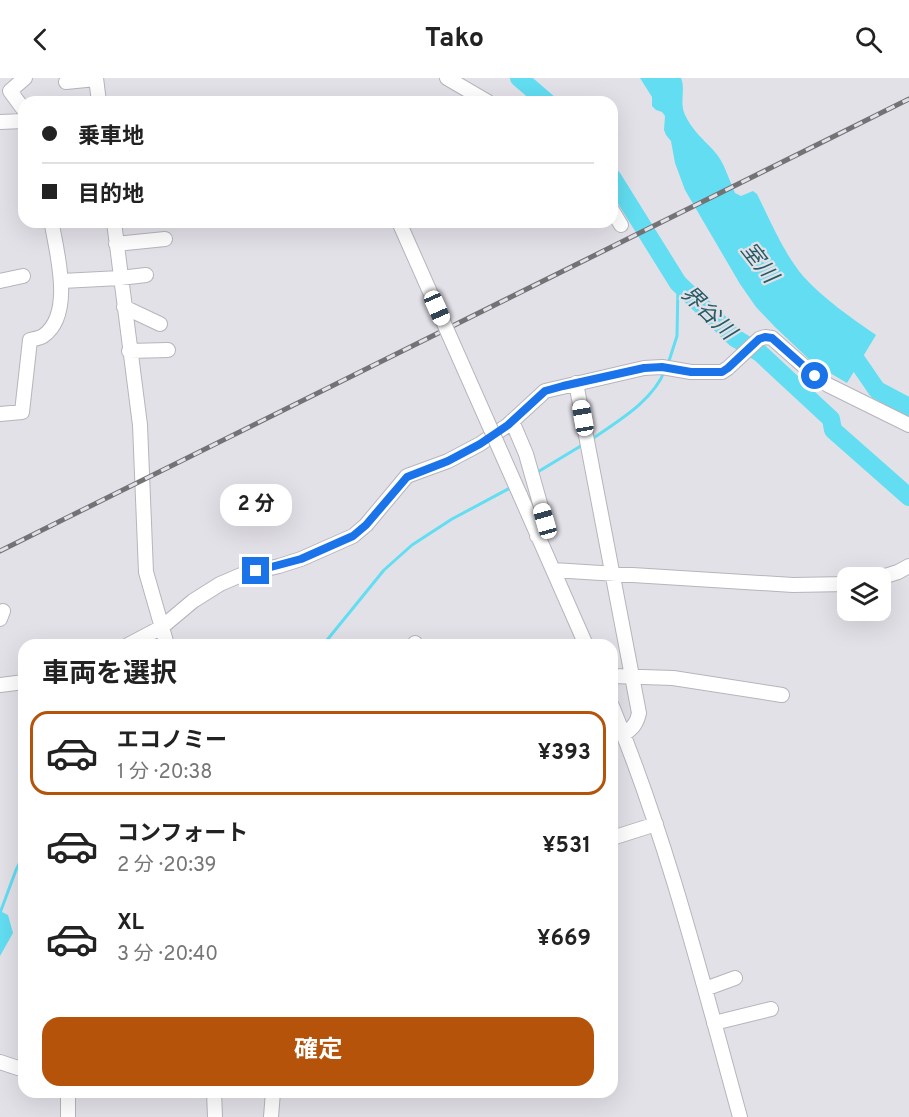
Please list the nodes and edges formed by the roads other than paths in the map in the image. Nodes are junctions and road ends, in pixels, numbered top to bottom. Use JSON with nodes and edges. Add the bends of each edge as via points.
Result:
{"nodes":[{"id":1,"x":25,"y":78,"type":"edge"},
{"id":2,"x":447,"y":78,"type":"edge"},
{"id":3,"x":96,"y":79,"type":"edge"},
{"id":4,"x":66,"y":82,"type":"dead end"},
{"id":5,"x":98,"y":96,"type":"edge"},
{"id":6,"x":474,"y":96,"type":"edge"},
{"id":7,"x":18,"y":102,"type":"edge"},
{"id":8,"x":18,"y":121,"type":"edge"},
{"id":9,"x":0,"y":122,"type":"edge"},
{"id":10,"x":618,"y":220,"type":"edge"},
{"id":11,"x":621,"y":225,"type":"dead end"},
{"id":12,"x":53,"y":228,"type":"edge"},
{"id":13,"x":115,"y":228,"type":"edge"},
{"id":14,"x":402,"y":228,"type":"edge"},
{"id":15,"x":165,"y":239,"type":"dead end"},
{"id":16,"x":116,"y":244,"type":"junction"},
{"id":17,"x":146,"y":275,"type":"dead end"},
{"id":18,"x":23,"y":276,"type":"dead end"},
{"id":19,"x":120,"y":278,"type":"junction"},
{"id":20,"x":0,"y":281,"type":"edge"},
{"id":21,"x":62,"y":281,"type":"junction"},
{"id":22,"x":124,"y":307,"type":"junction"},
{"id":23,"x":160,"y":324,"type":"dead end"},
{"id":24,"x":168,"y":350,"type":"dead end"},
{"id":25,"x":129,"y":351,"type":"junction"},
{"id":26,"x":576,"y":383,"type":"junction"},
{"id":27,"x":0,"y":414,"type":"edge"},
{"id":28,"x":512,"y":421,"type":"junction"},
{"id":29,"x":909,"y":425,"type":"edge"},
{"id":30,"x":537,"y":536,"type":"junction"},
{"id":31,"x":909,"y":566,"type":"edge"},
{"id":32,"x":553,"y":570,"type":"junction"},
{"id":33,"x":611,"y":573,"type":"junction"},
{"id":34,"x":891,"y":574,"type":"edge"},
{"id":35,"x":837,"y":584,"type":"edge"},
{"id":36,"x":162,"y":627,"type":"junction"},
{"id":37,"x":139,"y":639,"type":"edge"},
{"id":38,"x":165,"y":639,"type":"edge"},
{"id":39,"x":583,"y":639,"type":"edge"},
{"id":40,"x":618,"y":676,"type":"edge"},
{"id":41,"x":632,"y":676,"type":"junction"},
{"id":42,"x":18,"y":683,"type":"edge"},
{"id":43,"x":0,"y":685,"type":"edge"},
{"id":44,"x":782,"y":695,"type":"dead end"},
{"id":45,"x":618,"y":720,"type":"edge"},
{"id":46,"x":624,"y":734,"type":"junction"},
{"id":47,"x":656,"y":824,"type":"junction"},
{"id":48,"x":618,"y":836,"type":"edge"},
{"id":49,"x":735,"y":978,"type":"dead end"},
{"id":50,"x":705,"y":989,"type":"junction"},
{"id":51,"x":771,"y":1009,"type":"dead end"},
{"id":52,"x":714,"y":1023,"type":"junction"},
{"id":53,"x":0,"y":1062,"type":"edge"},
{"id":54,"x":18,"y":1068,"type":"edge"},
{"id":55,"x":68,"y":1098,"type":"edge"},
{"id":56,"x":214,"y":1098,"type":"edge"},
{"id":57,"x":273,"y":1098,"type":"edge"},
{"id":58,"x":68,"y":1117,"type":"edge"},
{"id":59,"x":215,"y":1117,"type":"edge"},
{"id":60,"x":271,"y":1117,"type":"edge"},
{"id":61,"x":740,"y":1117,"type":"edge"}],
"edges":[{"from":1,"to":7,"type":"street","via":[[10,91]]},
{"from":2,"to":6,"type":"street"},
{"from":3,"to":4,"type":"street"},
{"from":3,"to":5,"type":"street"},
{"from":8,"to":9,"type":"street"},
{"from":10,"to":11,"type":"street"},
{"from":12,"to":21,"type":"street"},
{"from":13,"to":16,"type":"street"},
{"from":14,"to":30,"type":"street","bridge":true},
{"from":15,"to":16,"type":"street"},
{"from":16,"to":19,"type":"street"},
{"from":17,"to":19,"type":"street"},
{"from":18,"to":20,"type":"street"},
{"from":19,"to":21,"type":"street"},
{"from":19,"to":22,"type":"street"},
{"from":21,"to":27,"type":"street","via":[[56,322],[43,336],[30,340],[22,412]]},
{"from":22,"to":23,"type":"street"},
{"from":22,"to":25,"type":"street"},
{"from":24,"to":25,"type":"street"},
{"from":25,"to":36,"type":"street","via":[[140,425],[146,572]]},
{"from":26,"to":28,"type":"street","via":[[545,391]]},
{"from":26,"to":29,"type":"street","via":[[644,368],[715,373],[728,368],[765,337],[772,338],[828,385]]},
{"from":26,"to":33,"type":"street"},
{"from":28,"to":30,"type":"street","via":[[545,521],[545,528]]},
{"from":28,"to":36,"type":"street","via":[[469,451],[407,477],[353,536],[301,559],[220,584]]},
{"from":30,"to":32,"type":"street"},
{"from":31,"to":34,"type":"street"},
{"from":32,"to":33,"type":"street"},
{"from":32,"to":39,"type":"street"},
{"from":33,"to":35,"type":"street"},
{"from":33,"to":41,"type":"street"},
{"from":36,"to":37,"type":"street"},
{"from":36,"to":38,"type":"street"},
{"from":40,"to":41,"type":"street"},
{"from":41,"to":44,"type":"street","via":[[673,678]]},
{"from":41,"to":46,"type":"street","via":[[639,713],[633,728]]},
{"from":42,"to":43,"type":"street"},
{"from":45,"to":46,"type":"street"},
{"from":46,"to":47,"type":"street"},
{"from":47,"to":48,"type":"street"},
{"from":47,"to":50,"type":"street"},
{"from":49,"to":50,"type":"street"},
{"from":50,"to":52,"type":"street"},
{"from":51,"to":52,"type":"street"},
{"from":52,"to":61,"type":"street"},
{"from":53,"to":54,"type":"street"},
{"from":55,"to":58,"type":"street"},
{"from":56,"to":59,"type":"street"},
{"from":57,"to":60,"type":"street"}]}
